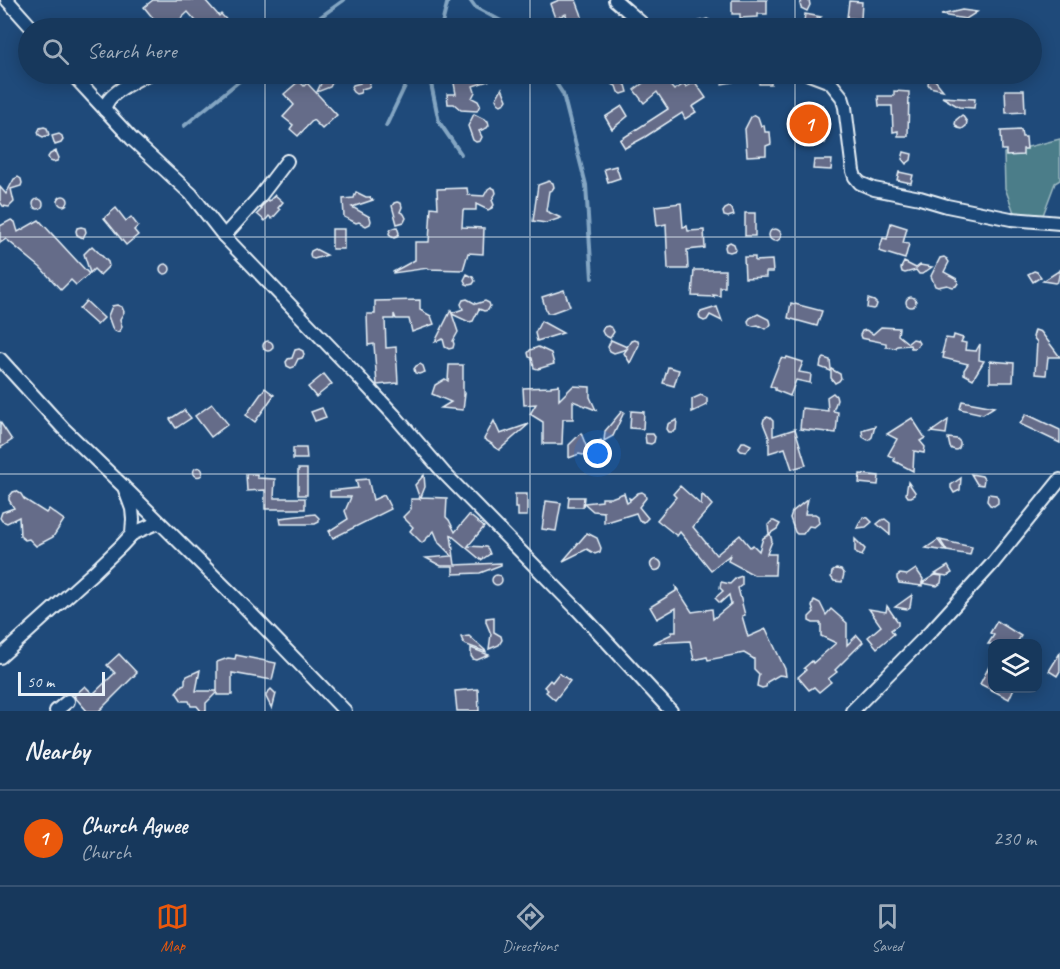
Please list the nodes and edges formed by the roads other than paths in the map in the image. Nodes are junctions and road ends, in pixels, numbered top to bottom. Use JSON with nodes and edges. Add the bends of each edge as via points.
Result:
{"nodes":[{"id":1,"x":7,"y":0,"type":"edge"},
{"id":2,"x":615,"y":0,"type":"edge"},
{"id":3,"x":23,"y":18,"type":"edge"},
{"id":4,"x":636,"y":18,"type":"edge"},
{"id":5,"x":81,"y":84,"type":"edge"},
{"id":6,"x":131,"y":84,"type":"edge"},
{"id":7,"x":832,"y":84,"type":"edge"},
{"id":8,"x":105,"y":110,"type":"junction"},
{"id":9,"x":287,"y":161,"type":"dead end"},
{"id":10,"x":1060,"y":223,"type":"edge"},
{"id":11,"x":224,"y":236,"type":"junction"},
{"id":12,"x":0,"y":359,"type":"edge"},
{"id":13,"x":1060,"y":480,"type":"edge"},
{"id":14,"x":124,"y":487,"type":"junction"},
{"id":15,"x":159,"y":522,"type":"junction"},
{"id":16,"x":132,"y":534,"type":"junction"},
{"id":17,"x":0,"y":657,"type":"edge"},
{"id":18,"x":68,"y":700,"type":"dead end"},
{"id":19,"x":56,"y":711,"type":"edge"},
{"id":20,"x":345,"y":711,"type":"edge"},
{"id":21,"x":671,"y":711,"type":"edge"},
{"id":22,"x":852,"y":711,"type":"edge"}],
"edges":[{"from":1,"to":3,"type":"street"},
{"from":2,"to":4,"type":"street"},
{"from":5,"to":8,"type":"street"},
{"from":6,"to":8,"type":"street","via":[[110,97]]},
{"from":7,"to":10,"type":"street","via":[[845,107],[853,171],[860,183],[1011,219]]},
{"from":8,"to":11,"type":"street","via":[[192,194]]},
{"from":9,"to":11,"type":"street"},
{"from":11,"to":21,"type":"street"},
{"from":12,"to":14,"type":"street"},
{"from":13,"to":22,"type":"street","via":[[986,571]]},
{"from":14,"to":15,"type":"street"},
{"from":14,"to":16,"type":"street","via":[[132,509]]},
{"from":15,"to":16,"type":"street"},
{"from":15,"to":20,"type":"street"},
{"from":16,"to":17,"type":"street"},
{"from":18,"to":19,"type":"street"}]}
